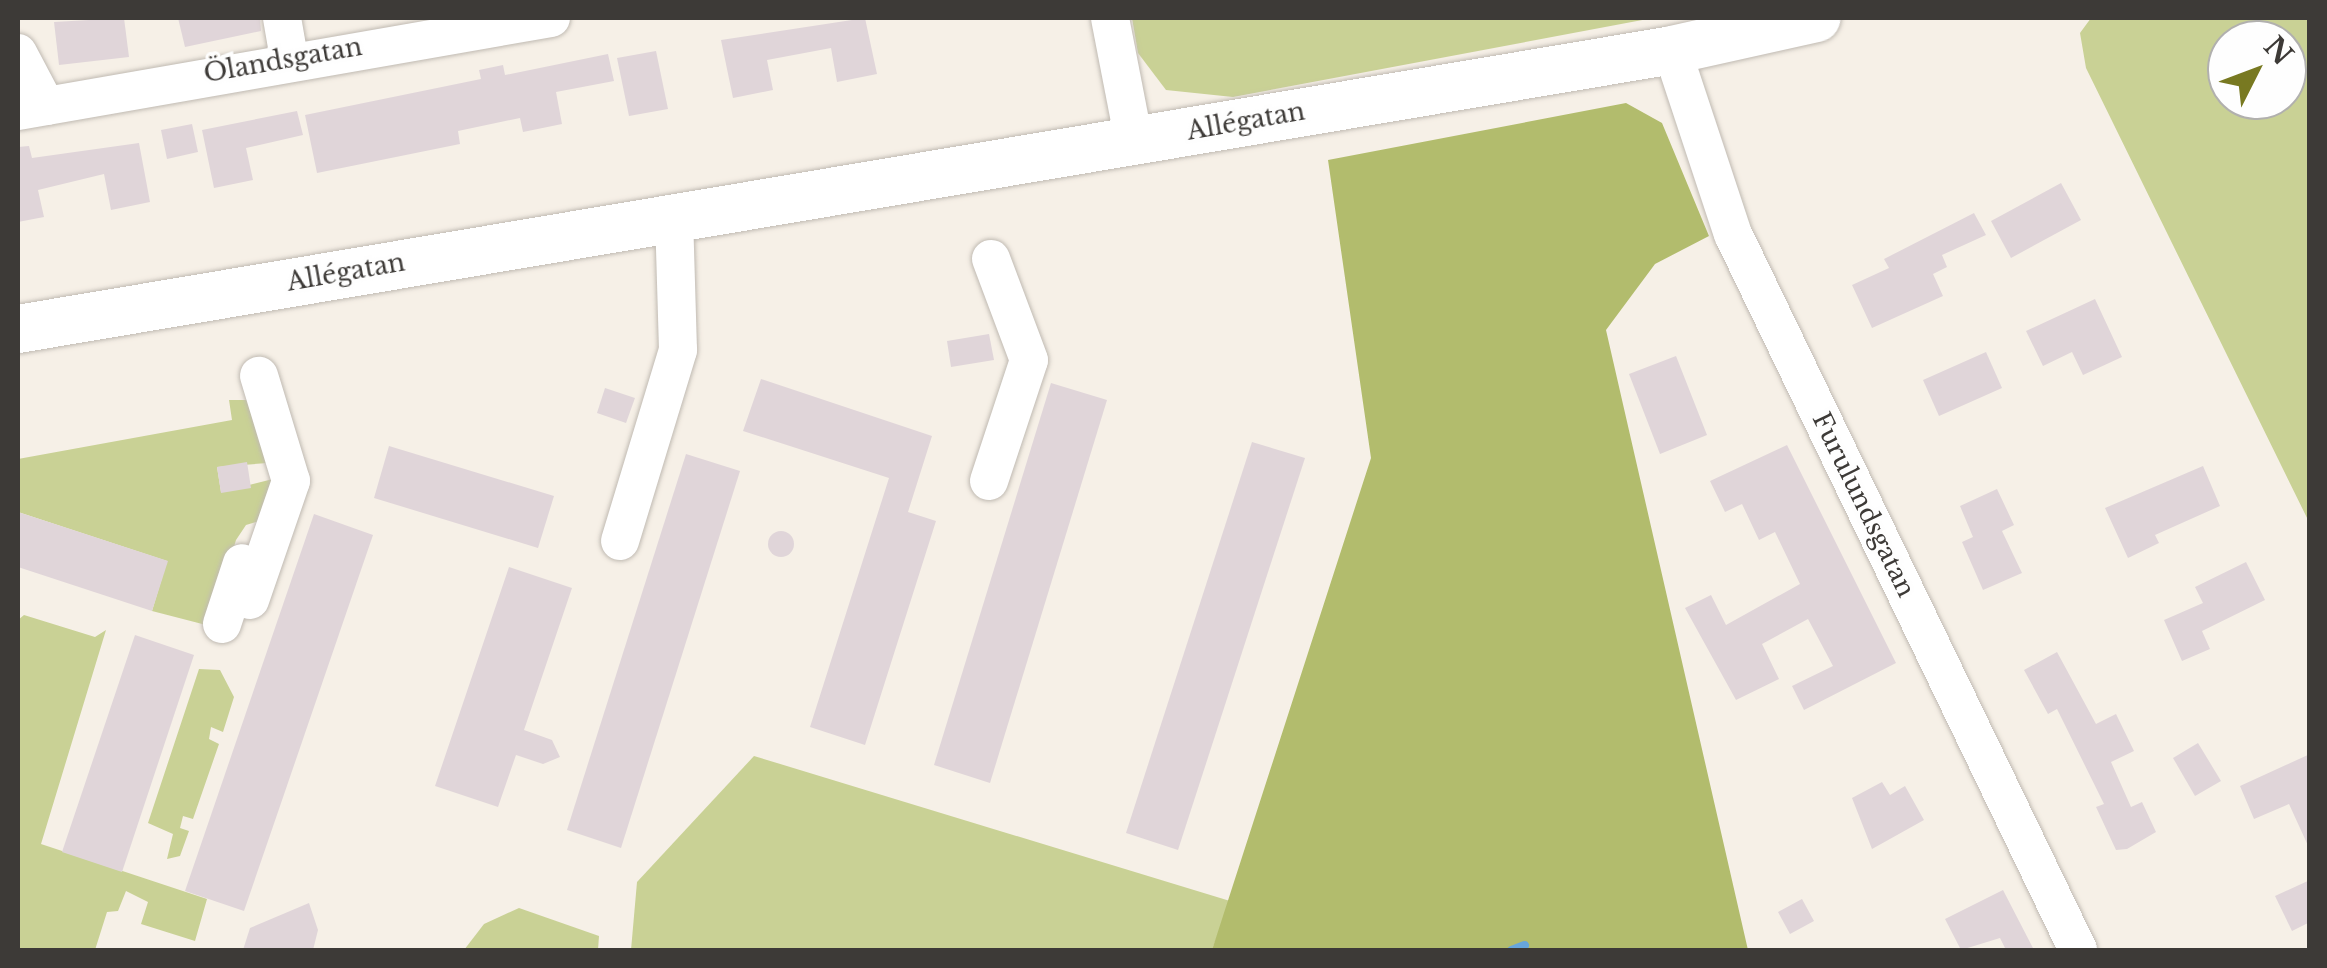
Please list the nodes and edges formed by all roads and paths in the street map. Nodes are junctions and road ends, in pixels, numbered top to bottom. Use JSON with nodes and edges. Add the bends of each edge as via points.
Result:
{"nodes":[{"id":1,"x":282,"y":18,"type":"edge"},
{"id":2,"x":550,"y":18,"type":"edge"},
{"id":3,"x":1110,"y":18,"type":"edge"},
{"id":4,"x":1816,"y":18,"type":"edge"},
{"id":5,"x":1672,"y":50,"type":"junction"},
{"id":6,"x":18,"y":53,"type":"edge"},
{"id":7,"x":289,"y":58,"type":"junction"},
{"id":8,"x":32,"y":108,"type":"edge"},
{"id":9,"x":1134,"y":141,"type":"junction"},
{"id":10,"x":674,"y":217,"type":"junction"},
{"id":11,"x":990,"y":259,"type":"dead end"},
{"id":12,"x":18,"y":329,"type":"edge"},
{"id":13,"x":260,"y":376,"type":"dead end"},
{"id":14,"x":978,"y":483,"type":"dead end"},
{"id":15,"x":609,"y":544,"type":"dead end"},
{"id":16,"x":236,"y":612,"type":"dead end"},
{"id":17,"x":2078,"y":950,"type":"edge"}],
"edges":[{"from":1,"to":7,"type":"street"},
{"from":2,"to":7,"type":"street","name":"Ölandsgatan"},
{"from":3,"to":9,"type":"street"},
{"from":4,"to":5,"type":"street","name":"Allégatan"},
{"from":5,"to":9,"type":"street","name":"Allégatan"},
{"from":5,"to":17,"type":"street","name":"Furulundsgatan","via":[[1733,234]]},
{"from":6,"to":8,"type":"street"},
{"from":7,"to":8,"type":"street","name":"Ölandsgatan"},
{"from":9,"to":10,"type":"street","name":"Allégatan"},
{"from":10,"to":12,"type":"street","name":"Allégatan"},
{"from":10,"to":15,"type":"street","via":[[678,350],[644,465]]},
{"from":11,"to":14,"type":"street","via":[[1029,360]]},
{"from":13,"to":16,"type":"street","via":[[291,482]]}]}
